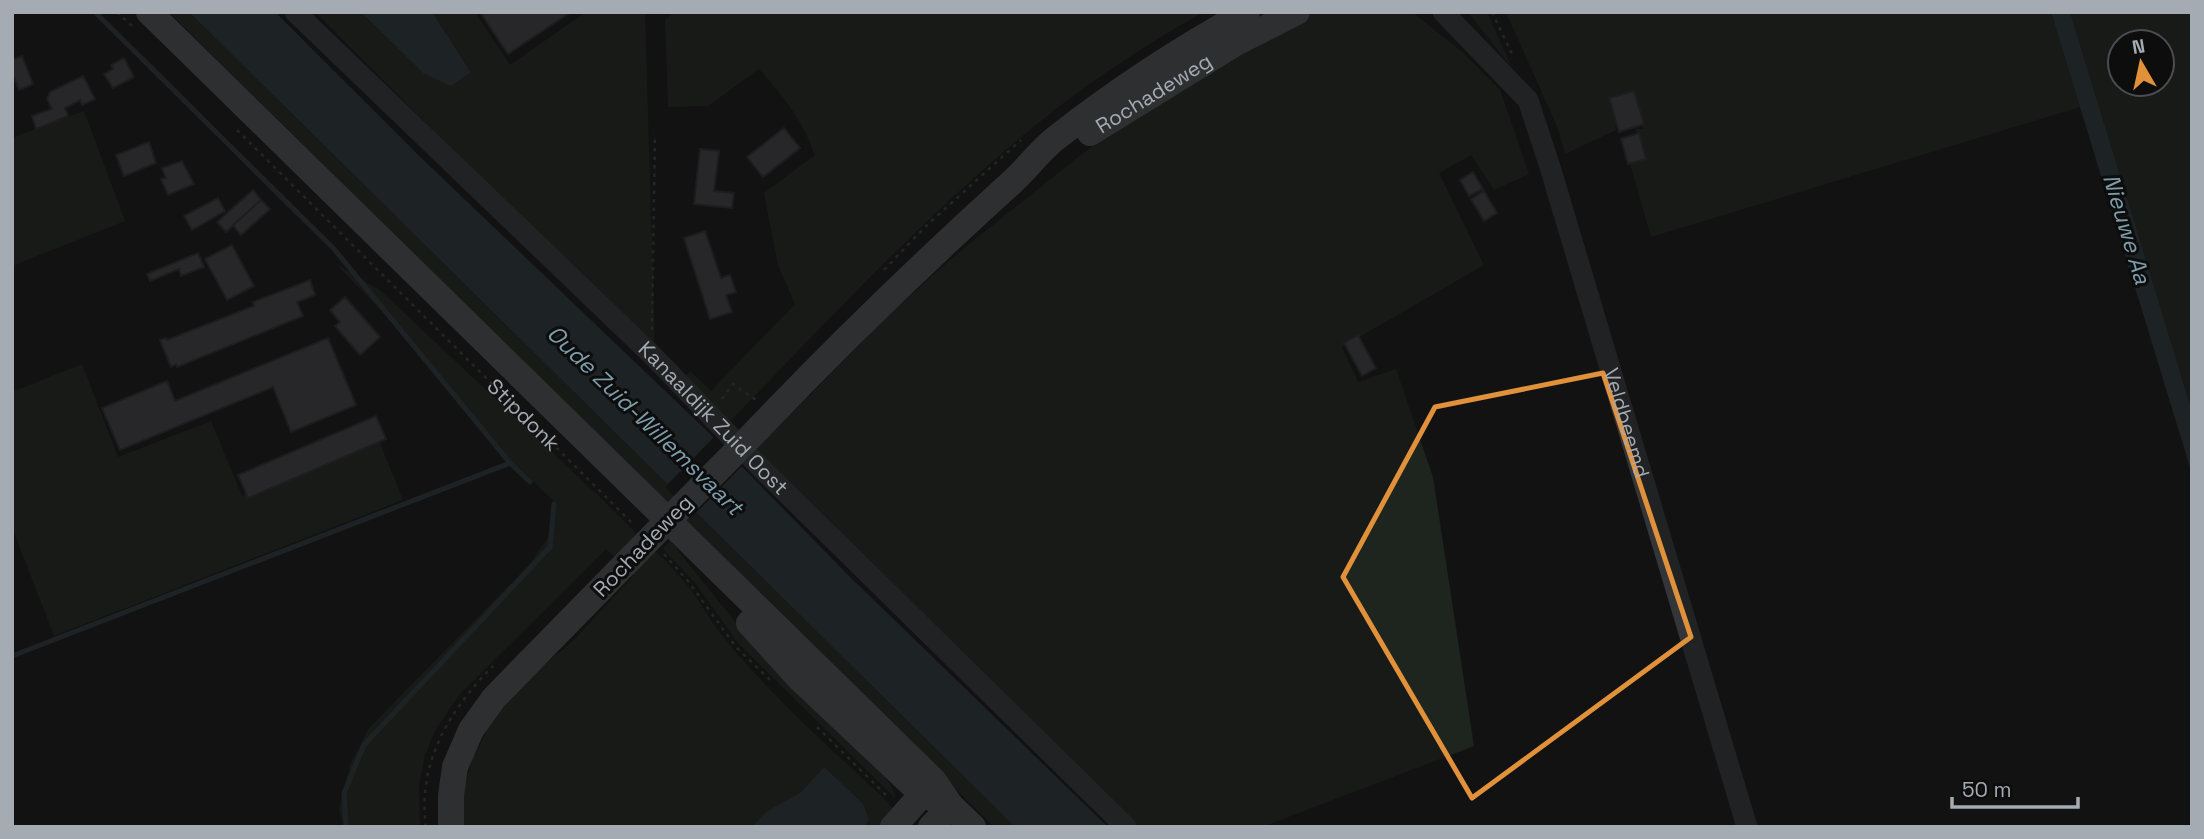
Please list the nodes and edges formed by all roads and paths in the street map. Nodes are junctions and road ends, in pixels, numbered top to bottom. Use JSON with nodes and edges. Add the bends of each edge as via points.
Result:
{"nodes":[{"id":1,"x":117,"y":12,"type":"edge"},
{"id":2,"x":295,"y":12,"type":"edge"},
{"id":3,"x":1247,"y":12,"type":"edge"},
{"id":4,"x":1297,"y":12,"type":"edge"},
{"id":5,"x":1443,"y":12,"type":"edge"},
{"id":6,"x":1459,"y":12,"type":"edge"},
{"id":7,"x":145,"y":24,"type":"edge"},
{"id":8,"x":1471,"y":40,"type":"junction"},
{"id":9,"x":229,"y":122,"type":"dead end"},
{"id":10,"x":655,"y":135,"type":"dead end"},
{"id":11,"x":1014,"y":181,"type":"junction"},
{"id":12,"x":652,"y":355,"type":"junction"},
{"id":13,"x":733,"y":384,"type":"dead end"},
{"id":14,"x":757,"y":401,"type":"dead end"},
{"id":15,"x":640,"y":531,"type":"dead end"},
{"id":16,"x":660,"y":550,"type":"dead end"},
{"id":17,"x":769,"y":680,"type":"dead end"},
{"id":18,"x":816,"y":726,"type":"dead end"},
{"id":19,"x":928,"y":788,"type":"junction"},
{"id":20,"x":951,"y":806,"type":"junction"},
{"id":21,"x":899,"y":820,"type":"edge"},
{"id":22,"x":451,"y":827,"type":"edge"},
{"id":23,"x":931,"y":827,"type":"edge"},
{"id":24,"x":973,"y":827,"type":"edge"},
{"id":25,"x":1126,"y":827,"type":"edge"},
{"id":26,"x":1747,"y":827,"type":"edge"}],
"edges":[{"from":1,"to":7,"type":"path"},
{"from":2,"to":12,"type":"street","name":"Kanaaldijk Zuid Oost"},
{"from":3,"to":11,"type":"main road","name":"Rochadeweg","via":[[1201,37],[1075,124]]},
{"from":4,"to":11,"type":"main road","name":"Rochadeweg","via":[[1225,50]]},
{"from":5,"to":8,"type":"street","name":"Veldbeemd"},
{"from":6,"to":8,"type":"street","name":"Veldbeemd"},
{"from":7,"to":19,"type":"main road","name":"Stipdonk","via":[[713,566]]},
{"from":8,"to":26,"type":"street","name":"Veldbeemd","via":[[1528,100]]},
{"from":9,"to":15,"type":"path","name":"Stipdonk"},
{"from":10,"to":12,"type":"path"},
{"from":11,"to":22,"type":"main road","name":"Rochadeweg","bridge":true,"via":[[759,428],[494,698],[471,730],[455,767]]},
{"from":12,"to":25,"type":"street","name":"Kanaaldijk Zuid Oost"},
{"from":13,"to":14,"type":"path"},
{"from":16,"to":17,"type":"path"},
{"from":18,"to":21,"type":"path"},
{"from":19,"to":20,"type":"main road","name":"Stipdonk"},
{"from":19,"to":21,"type":"main road"},
{"from":20,"to":23,"type":"main road"},
{"from":20,"to":24,"type":"main road","name":"Stipdonk"}]}
